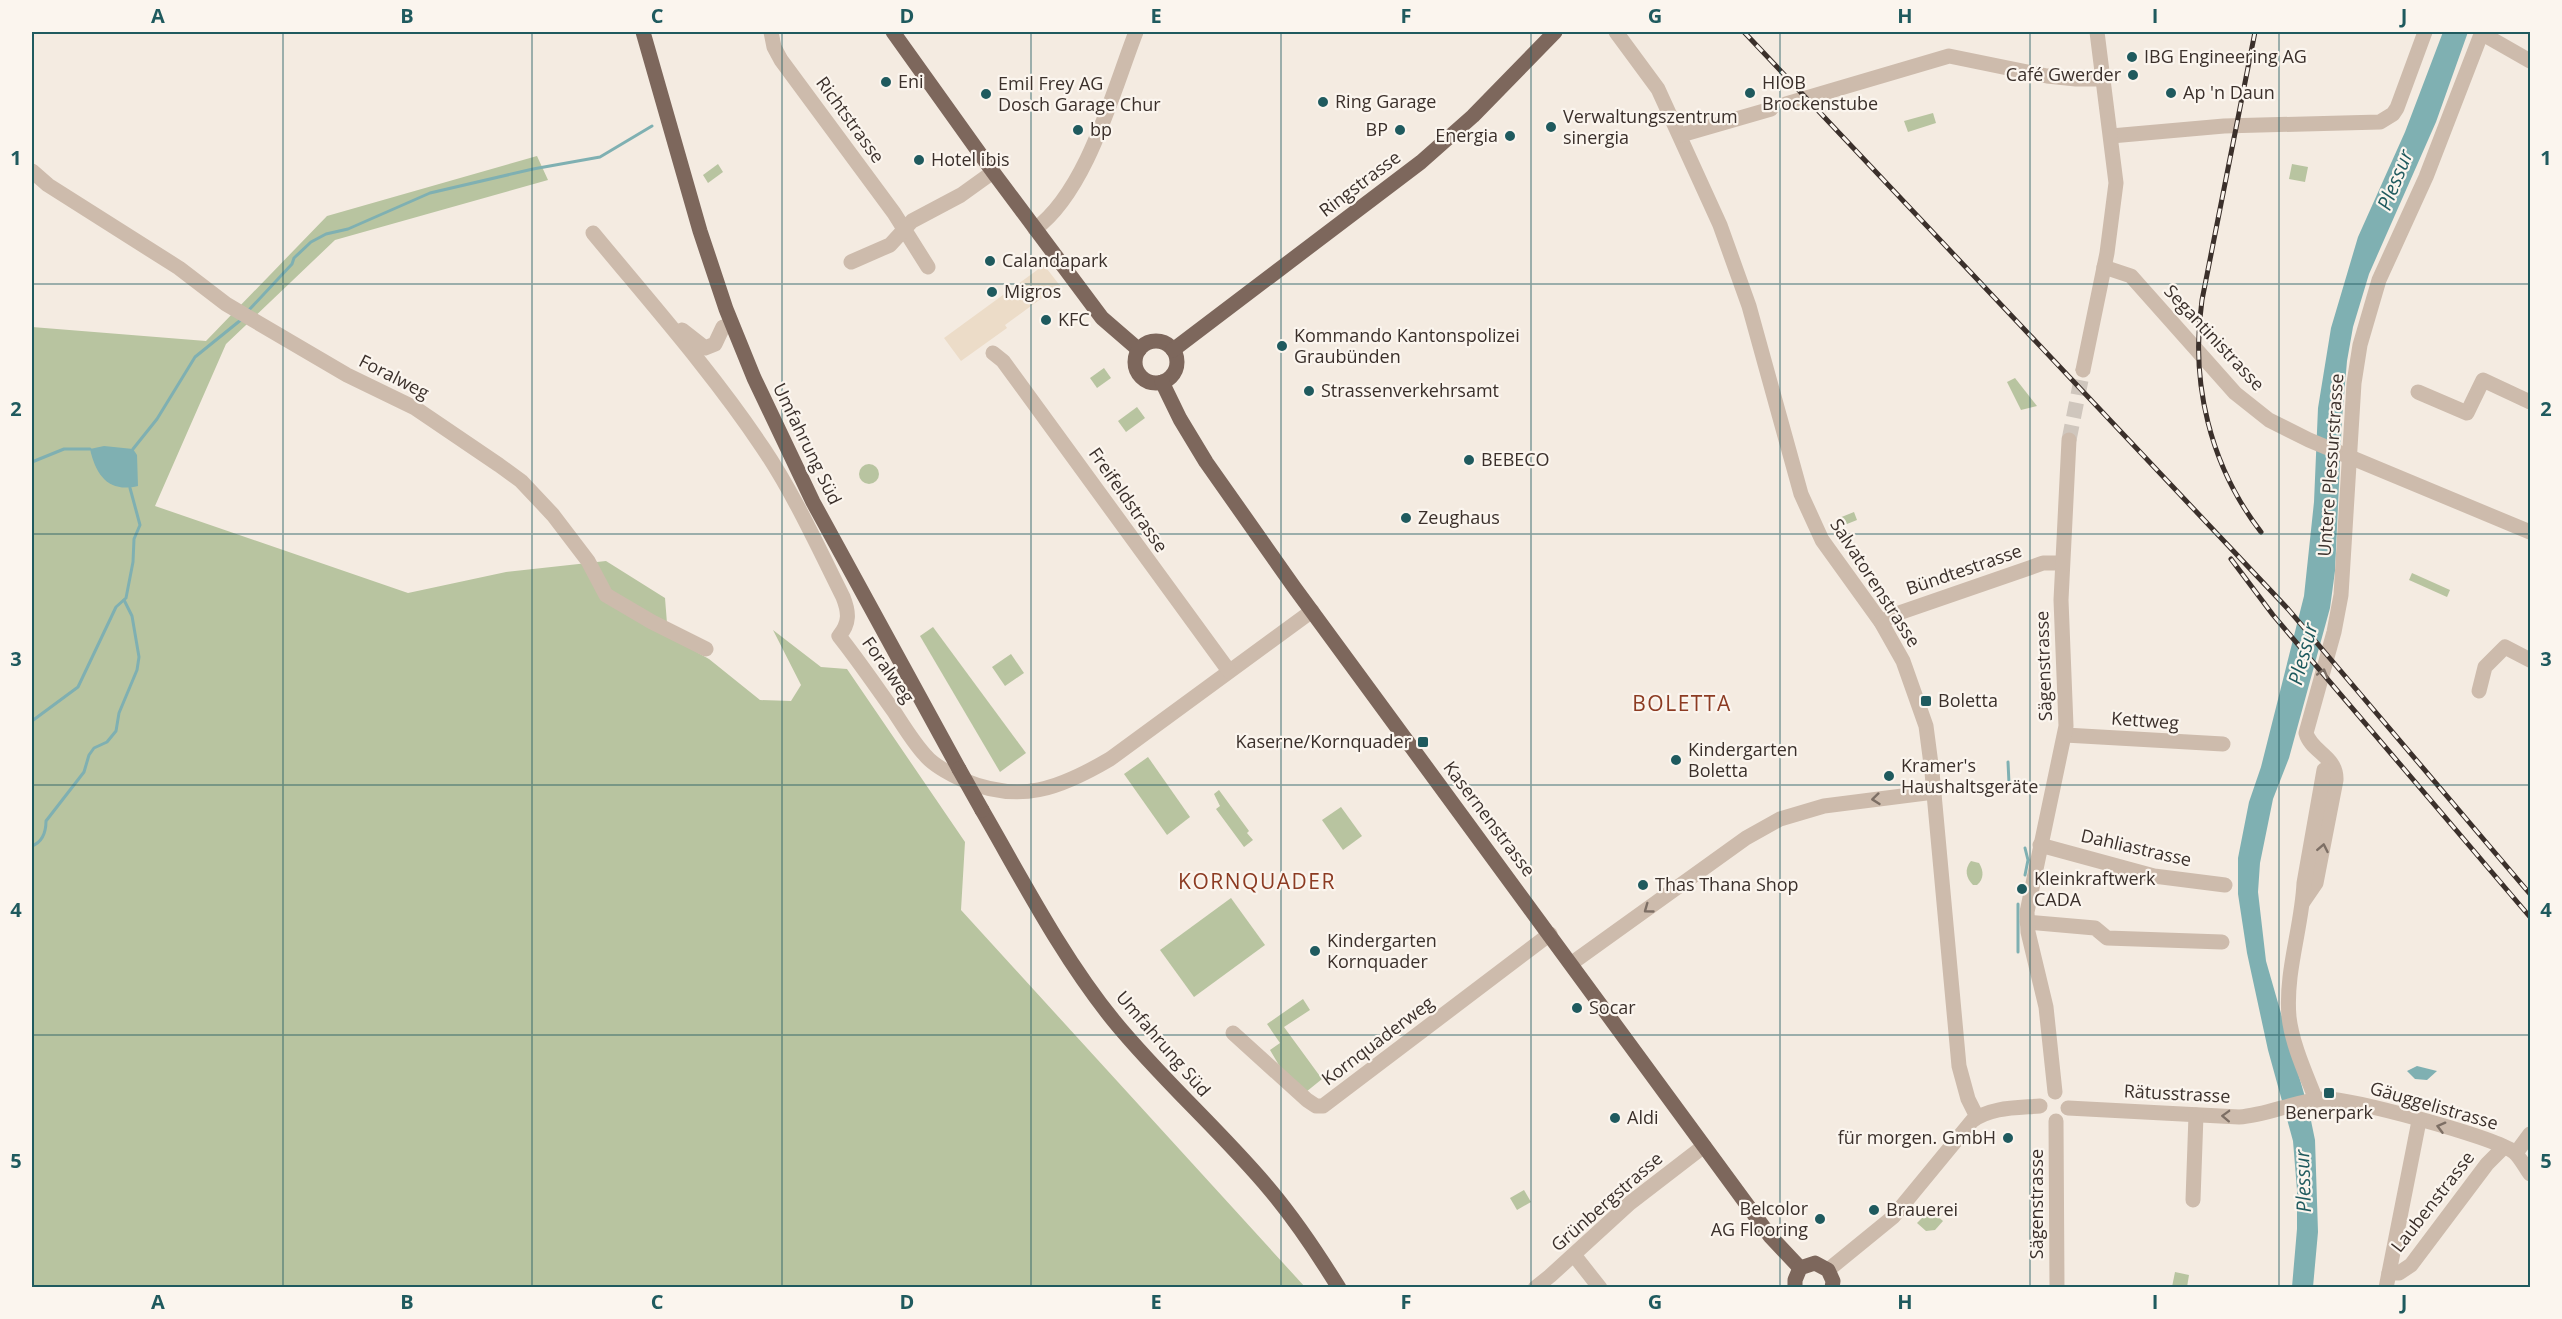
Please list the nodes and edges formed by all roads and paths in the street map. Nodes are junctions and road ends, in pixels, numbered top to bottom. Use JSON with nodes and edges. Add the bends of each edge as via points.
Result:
{"nodes":[{"id":1,"x":636,"y":32,"type":"edge"},
{"id":2,"x":643,"y":32,"type":"edge"},
{"id":3,"x":651,"y":32,"type":"edge"},
{"id":4,"x":771,"y":32,"type":"edge"},
{"id":5,"x":893,"y":32,"type":"edge"},
{"id":6,"x":1136,"y":32,"type":"edge"},
{"id":7,"x":1555,"y":32,"type":"edge"},
{"id":8,"x":1616,"y":32,"type":"edge"},
{"id":9,"x":2097,"y":32,"type":"edge"},
{"id":10,"x":2425,"y":32,"type":"edge"},
{"id":11,"x":2481,"y":32,"type":"edge"},
{"id":12,"x":648,"y":57,"type":"junction"},
{"id":13,"x":2530,"y":61,"type":"edge"},
{"id":14,"x":2103,"y":79,"type":"junction"},
{"id":15,"x":1786,"y":104,"type":"dead end"},
{"id":16,"x":1771,"y":109,"type":"dead end"},
{"id":17,"x":667,"y":115,"type":"junction"},
{"id":18,"x":1681,"y":135,"type":"junction"},
{"id":19,"x":2111,"y":136,"type":"junction"},
{"id":20,"x":32,"y":171,"type":"edge"},
{"id":21,"x":993,"y":172,"type":"junction"},
{"id":22,"x":905,"y":229,"type":"junction"},
{"id":23,"x":1035,"y":229,"type":"junction"},
{"id":24,"x":593,"y":232,"type":"dead end"},
{"id":25,"x":851,"y":262,"type":"dead end"},
{"id":26,"x":928,"y":267,"type":"dead end"},
{"id":27,"x":2104,"y":267,"type":"junction"},
{"id":28,"x":667,"y":324,"type":"junction"},
{"id":29,"x":723,"y":327,"type":"dead end"},
{"id":30,"x":1139,"y":350,"type":"junction"},
{"id":31,"x":1173,"y":350,"type":"junction"},
{"id":32,"x":993,"y":353,"type":"dead end"},
{"id":33,"x":2083,"y":370,"type":"tunnel mouth"},
{"id":34,"x":1162,"y":382,"type":"junction"},
{"id":35,"x":2418,"y":392,"type":"dead end"},
{"id":36,"x":2530,"y":402,"type":"edge"},
{"id":37,"x":2069,"y":440,"type":"tunnel mouth"},
{"id":38,"x":2346,"y":455,"type":"junction"},
{"id":39,"x":2530,"y":532,"type":"edge"},
{"id":40,"x":2061,"y":563,"type":"junction"},
{"id":41,"x":1312,"y":611,"type":"junction"},
{"id":42,"x":1881,"y":622,"type":"junction"},
{"id":43,"x":706,"y":649,"type":"dead end"},
{"id":44,"x":2530,"y":660,"type":"edge"},
{"id":45,"x":1229,"y":671,"type":"junction"},
{"id":46,"x":2479,"y":691,"type":"dead end"},
{"id":47,"x":2065,"y":735,"type":"junction"},
{"id":48,"x":2223,"y":744,"type":"dead end"},
{"id":49,"x":2324,"y":770,"type":"dead end"},
{"id":50,"x":1934,"y":792,"type":"junction"},
{"id":51,"x":2040,"y":845,"type":"junction"},
{"id":52,"x":2225,"y":885,"type":"dead end"},
{"id":53,"x":2303,"y":902,"type":"junction"},
{"id":54,"x":2027,"y":922,"type":"junction"},
{"id":55,"x":1550,"y":934,"type":"junction"},
{"id":56,"x":2222,"y":942,"type":"dead end"},
{"id":57,"x":1572,"y":963,"type":"junction"},
{"id":58,"x":1233,"y":1034,"type":"dead end"},
{"id":59,"x":2055,"y":1092,"type":"junction"},
{"id":60,"x":2313,"y":1101,"type":"junction"},
{"id":61,"x":2040,"y":1106,"type":"junction"},
{"id":62,"x":2068,"y":1108,"type":"junction"},
{"id":63,"x":2283,"y":1109,"type":"joint"},
{"id":64,"x":2196,"y":1115,"type":"junction"},
{"id":65,"x":1977,"y":1118,"type":"junction"},
{"id":66,"x":2056,"y":1121,"type":"junction"},
{"id":67,"x":2419,"y":1121,"type":"junction"},
{"id":68,"x":2530,"y":1134,"type":"edge"},
{"id":69,"x":1704,"y":1146,"type":"junction"},
{"id":70,"x":2510,"y":1150,"type":"junction"},
{"id":71,"x":2530,"y":1174,"type":"edge"},
{"id":72,"x":2193,"y":1200,"type":"dead end"},
{"id":73,"x":1574,"y":1255,"type":"junction"},
{"id":74,"x":1800,"y":1268,"type":"junction"},
{"id":75,"x":1828,"y":1270,"type":"junction"},
{"id":76,"x":2388,"y":1280,"type":"edge"},
{"id":77,"x":1339,"y":1287,"type":"edge"},
{"id":78,"x":1535,"y":1287,"type":"edge"},
{"id":79,"x":1600,"y":1287,"type":"edge"},
{"id":80,"x":1796,"y":1287,"type":"edge"},
{"id":81,"x":1832,"y":1287,"type":"edge"},
{"id":82,"x":2056,"y":1287,"type":"edge"}],
"edges":[{"from":1,"to":12,"type":"street"},
{"from":2,"to":12,"type":"main road","name":"Umfahrung Süd"},
{"from":3,"to":17,"type":"main road","name":"Umfahrung Süd"},
{"from":4,"to":22,"type":"street","name":"Richtstrasse","via":[[781,60]]},
{"from":5,"to":21,"type":"main road"},
{"from":6,"to":23,"type":"street","via":[[1088,157],[1062,203]]},
{"from":7,"to":31,"type":"main road","name":"Ringstrasse","via":[[1473,117],[1421,162]]},
{"from":8,"to":18,"type":"street","name":"Salvatorenstrasse","via":[[1650,76]]},
{"from":9,"to":14,"type":"street"},
{"from":10,"to":19,"type":"street","via":[[2393,114],[2372,124],[2224,126]]},
{"from":11,"to":13,"type":"street"},
{"from":11,"to":38,"type":"street","name":"Untere Plessurstrasse","via":[[2451,116],[2368,314],[2354,383]]},
{"from":12,"to":17,"type":"main road","name":"Umfahrung Süd"},
{"from":14,"to":15,"type":"street","via":[[2047,76],[1949,56]]},
{"from":14,"to":19,"type":"street"},
{"from":16,"to":18,"type":"street"},
{"from":17,"to":77,"type":"main road","name":"Umfahrung Süd","bridge":true,"via":[[726,309],[771,417],[829,533],[982,810],[1077,970],[1113,1020],[1271,1191]]},
{"from":18,"to":42,"type":"street","name":"Salvatorenstrasse","via":[[1745,296],[1801,494],[1831,553]]},
{"from":19,"to":27,"type":"street","via":[[2116,190]]},
{"from":20,"to":43,"type":"street","name":"Foralweg","via":[[179,268],[226,304],[347,375],[415,408],[521,481],[572,539],[606,596]]},
{"from":21,"to":22,"type":"street"},
{"from":21,"to":23,"type":"main road"},
{"from":22,"to":25,"type":"street","via":[[890,245]]},
{"from":22,"to":26,"type":"street"},
{"from":23,"to":30,"type":"main road","via":[[1102,318]]},
{"from":24,"to":28,"type":"street","name":"Foralweg"},
{"from":27,"to":33,"type":"street"},
{"from":27,"to":38,"type":"street","name":"Segantinistrasse","via":[[2131,276],[2253,409]]},
{"from":28,"to":29,"type":"street","via":[[673,322],[705,348],[715,344]]},
{"from":28,"to":45,"type":"street","name":"Foralweg","via":[[781,477],[846,605],[846,628],[839,636],[925,757],[949,774],[1004,793],[1047,789],[1110,759]]},
{"from":30,"to":31,"type":"main road","via":[[1153,341]]},
{"from":30,"to":34,"type":"main road","via":[[1135,364],[1142,377]]},
{"from":31,"to":34,"type":"main road","via":[[1176,369]]},
{"from":32,"to":45,"type":"street","name":"Freifeldstrasse","via":[[1003,361]]},
{"from":34,"to":41,"type":"main road","name":"Kasernenstrasse","via":[[1206,462]]},
{"from":35,"to":36,"type":"street","via":[[2467,413],[2484,380]]},
{"from":37,"to":40,"type":"street","name":"Sägenstrasse"},
{"from":38,"to":39,"type":"street","name":"Segantinistrasse"},
{"from":53,"to":38,"type":"street","name":"Untere Plessurstrasse","one_way":true,"via":[[2316,883],[2336,780],[2332,764],[2306,733],[2338,614],[2344,574]]},
{"from":40,"to":42,"type":"street","name":"Bündtestrasse","via":[[2043,563]]},
{"from":40,"to":47,"type":"street","name":"Sägenstrasse"},
{"from":41,"to":45,"type":"street","name":"Foralweg"},
{"from":41,"to":55,"type":"main road","name":"Kasernenstrasse"},
{"from":42,"to":50,"type":"street","name":"Salvatorenstrasse","via":[[1918,699],[1926,726]]},
{"from":44,"to":46,"type":"street","via":[[2505,647],[2485,667]]},
{"from":47,"to":48,"type":"street","name":"Kettweg"},
{"from":47,"to":51,"type":"street","name":"Sägenstrasse"},
{"from":49,"to":53,"type":"street","name":"Untere Plessurstrasse"},
{"from":50,"to":57,"type":"street","one_way":true,"via":[[1832,805],[1780,819],[1746,838]]},
{"from":50,"to":65,"type":"street","name":"Salvatorenstrasse","via":[[1957,1055]]},
{"from":51,"to":52,"type":"street","name":"Dahliastrasse","via":[[2154,876]]},
{"from":51,"to":54,"type":"street","name":"Sägenstrasse"},
{"from":53,"to":60,"type":"street","name":"Untere Plessurstrasse","via":[[2289,1013]]},
{"from":54,"to":56,"type":"street","via":[[2095,928],[2107,938]]},
{"from":54,"to":59,"type":"street","name":"Sägenstrasse","via":[[2046,1007]]},
{"from":55,"to":57,"type":"main road","name":"Kasernenstrasse"},
{"from":55,"to":58,"type":"street","name":"Kornquaderweg","via":[[1323,1106],[1307,1100]]},
{"from":57,"to":69,"type":"main road","name":"Kasernenstrasse"},
{"from":59,"to":61,"type":"street","via":[[2044,1096]]},
{"from":59,"to":62,"type":"street","via":[[2065,1097]]},
{"from":60,"to":63,"type":"street","name":"Gäuggelistrasse"},
{"from":60,"to":67,"type":"street","name":"Gäuggelistrasse","via":[[2329,1099]]},
{"from":61,"to":65,"type":"street","via":[[1996,1110]]},
{"from":61,"to":66,"type":"street","via":[[2045,1117]]},
{"from":62,"to":64,"type":"street","name":"Rätusstrasse"},
{"from":62,"to":66,"type":"street","via":[[2064,1117]]},
{"from":63,"to":64,"type":"street","name":"Rätusstrasse","one_way":true,"via":[[2244,1116]]},
{"from":64,"to":72,"type":"street"},
{"from":65,"to":75,"type":"street","via":[[1962,1131],[1893,1217]]},
{"from":66,"to":82,"type":"street","name":"Sägenstrasse"},
{"from":70,"to":67,"type":"street","name":"Gäuggelistrasse","one_way":true,"via":[[2489,1140]]},
{"from":67,"to":76,"type":"street"},
{"from":68,"to":70,"type":"street","name":"Laubenstrasse"},
{"from":69,"to":73,"type":"street","name":"Grünbergstrasse","via":[[1629,1203]]},
{"from":69,"to":74,"type":"main road","name":"Kasernenstrasse","via":[[1770,1236]]},
{"from":70,"to":71,"type":"street"},
{"from":70,"to":76,"type":"street","name":"Laubenstrasse","via":[[2487,1164],[2411,1265]]},
{"from":73,"to":78,"type":"street","name":"Grünbergstrasse"},
{"from":73,"to":79,"type":"street"},
{"from":74,"to":75,"type":"main road","via":[[1815,1263]]},
{"from":74,"to":80,"type":"main road"},
{"from":75,"to":81,"type":"main road"}]}
